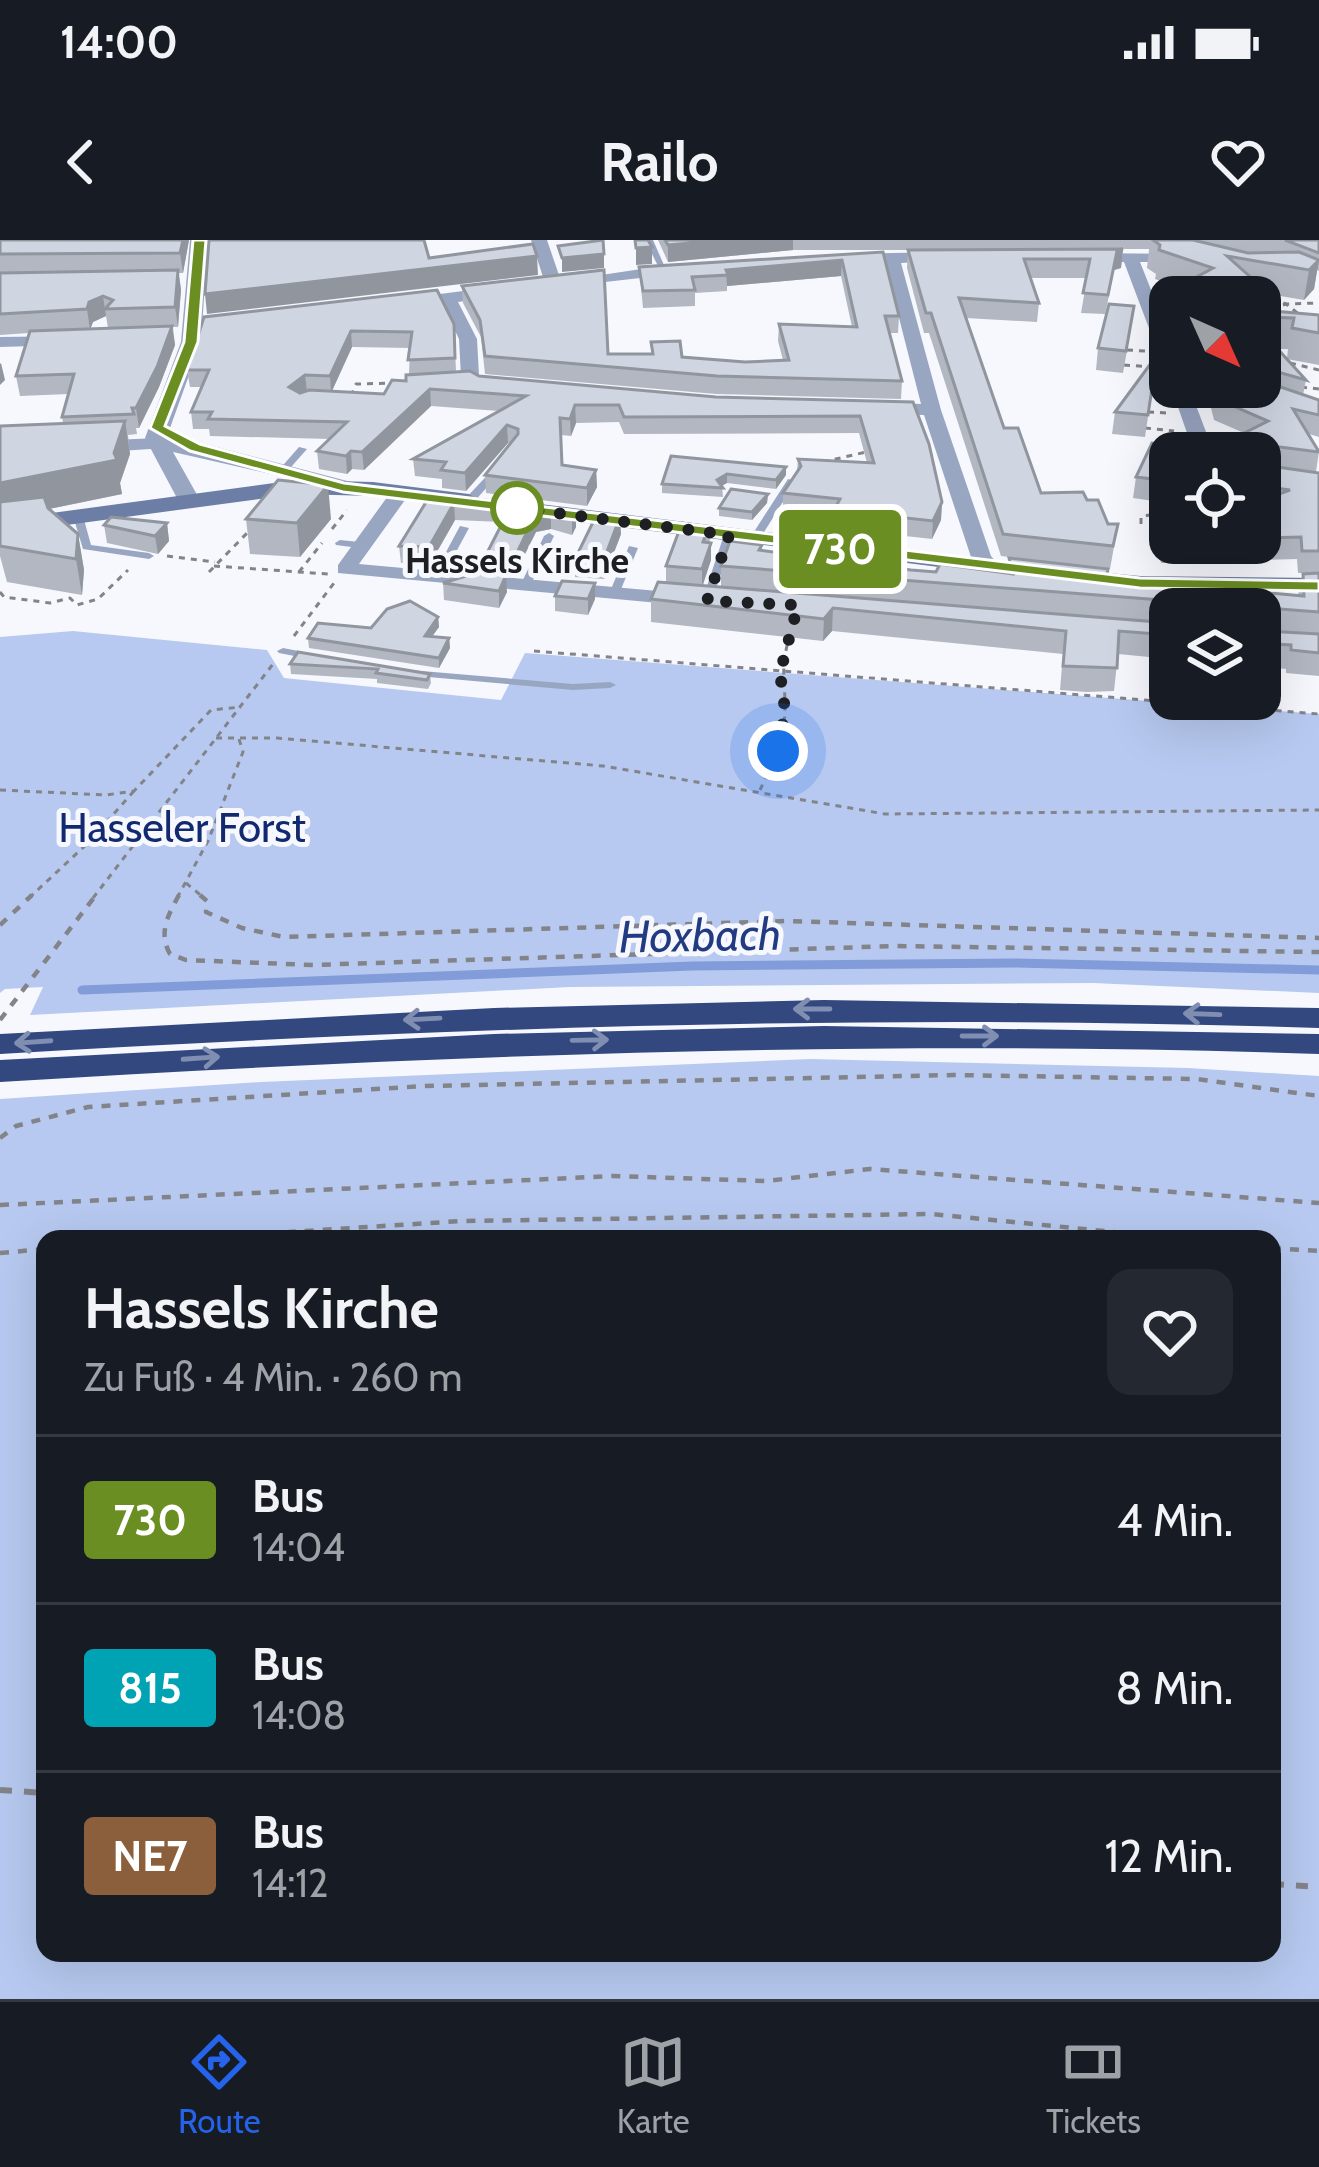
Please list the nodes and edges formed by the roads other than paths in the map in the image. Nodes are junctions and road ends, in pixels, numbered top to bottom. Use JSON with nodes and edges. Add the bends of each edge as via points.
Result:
{"nodes":[{"id":1,"x":200,"y":240,"type":"edge"},
{"id":2,"x":539,"y":240,"type":"edge"},
{"id":3,"x":649,"y":240,"type":"edge"},
{"id":4,"x":891,"y":257,"type":"junction"},
{"id":5,"x":973,"y":257,"type":"edge"},
{"id":6,"x":1056,"y":257,"type":"edge"},
{"id":7,"x":1130,"y":258,"type":"junction"},
{"id":8,"x":820,"y":260,"type":"edge"},
{"id":9,"x":1197,"y":261,"type":"edge"},
{"id":10,"x":689,"y":268,"type":"edge"},
{"id":11,"x":664,"y":270,"type":"junction"},
{"id":12,"x":553,"y":284,"type":"junction"},
{"id":13,"x":448,"y":299,"type":"junction"},
{"id":14,"x":383,"y":306,"type":"edge"},
{"id":15,"x":1149,"y":312,"type":"edge"},
{"id":16,"x":217,"y":323,"type":"edge"},
{"id":17,"x":189,"y":332,"type":"junction"},
{"id":18,"x":96,"y":339,"type":"edge"},
{"id":19,"x":0,"y":342,"type":"edge"},
{"id":20,"x":527,"y":388,"type":"edge"},
{"id":21,"x":852,"y":408,"type":"edge"},
{"id":22,"x":932,"y":410,"type":"junction"},
{"id":23,"x":75,"y":447,"type":"edge"},
{"id":24,"x":302,"y":449,"type":"dead end"},
{"id":25,"x":168,"y":454,"type":"junction"},
{"id":26,"x":508,"y":458,"type":"edge"},
{"id":27,"x":279,"y":477,"type":"junction"},
{"id":28,"x":791,"y":482,"type":"edge"},
{"id":29,"x":400,"y":493,"type":"junction"},
{"id":30,"x":763,"y":495,"type":"edge"},
{"id":31,"x":781,"y":497,"type":"junction"},
{"id":32,"x":189,"y":500,"type":"junction"},
{"id":33,"x":469,"y":501,"type":"junction"},
{"id":34,"x":77,"y":516,"type":"junction"},
{"id":35,"x":0,"y":527,"type":"edge"},
{"id":36,"x":464,"y":528,"type":"dead end"},
{"id":37,"x":729,"y":535,"type":"junction"},
{"id":38,"x":549,"y":536,"type":"dead end"},
{"id":39,"x":755,"y":538,"type":"junction"},
{"id":40,"x":633,"y":548,"type":"dead end"},
{"id":41,"x":149,"y":556,"type":"road end"},
{"id":42,"x":989,"y":567,"type":"junction"},
{"id":43,"x":437,"y":578,"type":"junction"},
{"id":44,"x":525,"y":586,"type":"junction"},
{"id":45,"x":1319,"y":586,"type":"edge"},
{"id":46,"x":614,"y":594,"type":"junction"},
{"id":47,"x":718,"y":601,"type":"joint"},
{"id":48,"x":283,"y":651,"type":"dead end"},
{"id":49,"x":325,"y":659,"type":"edge"},
{"id":50,"x":389,"y":669,"type":"edge"},
{"id":51,"x":610,"y":685,"type":"dead end"},
{"id":52,"x":1319,"y":1018,"type":"edge"},
{"id":53,"x":0,"y":1044,"type":"edge"},
{"id":54,"x":1319,"y":1044,"type":"edge"},
{"id":55,"x":0,"y":1071,"type":"edge"}],
"edges":[{"from":1,"to":17,"type":"street"},
{"from":2,"to":12,"type":"street"},
{"from":3,"to":11,"type":"lane"},
{"from":4,"to":5,"type":"street"},
{"from":4,"to":8,"type":"street"},
{"from":4,"to":22,"type":"street"},
{"from":6,"to":7,"type":"street"},
{"from":7,"to":9,"type":"street"},
{"from":7,"to":15,"type":"street"},
{"from":10,"to":11,"type":"street"},
{"from":11,"to":12,"type":"street"},
{"from":12,"to":13,"type":"street"},
{"from":13,"to":14,"type":"street"},
{"from":13,"to":20,"type":"street","via":[[467,339],[469,382]]},
{"from":16,"to":17,"type":"street"},
{"from":17,"to":25,"type":"street"},
{"from":18,"to":19,"type":"street"},
{"from":21,"to":22,"type":"street"},
{"from":22,"to":42,"type":"street"},
{"from":23,"to":25,"type":"street"},
{"from":24,"to":27,"type":"lane"},
{"from":25,"to":27,"type":"street","via":[[195,448]]},
{"from":25,"to":32,"type":"street"},
{"from":26,"to":33,"type":"lane"},
{"from":27,"to":29,"type":"main road"},
{"from":27,"to":32,"type":"main road","via":[[256,491]]},
{"from":28,"to":31,"type":"lane"},
{"from":29,"to":33,"type":"main road"},
{"from":29,"to":43,"type":"street","via":[[350,544],[345,568]]},
{"from":30,"to":31,"type":"lane"},
{"from":31,"to":39,"type":"lane"},
{"from":32,"to":34,"type":"main road"},
{"from":33,"to":37,"type":"main road"},
{"from":34,"to":35,"type":"main road"},
{"from":34,"to":41,"type":"lane","via":[[87,547]]},
{"from":36,"to":43,"type":"lane"},
{"from":37,"to":39,"type":"main road"},
{"from":37,"to":47,"type":"lane"},
{"from":38,"to":44,"type":"lane"},
{"from":39,"to":42,"type":"main road"},
{"from":40,"to":46,"type":"lane"},
{"from":42,"to":45,"type":"main road","via":[[1140,583]]},
{"from":43,"to":44,"type":"street"},
{"from":44,"to":46,"type":"street"},
{"from":46,"to":47,"type":"street"},
{"from":48,"to":49,"type":"lane"},
{"from":50,"to":51,"type":"lane"},
{"from":52,"to":53,"type":"highway","one_way":true,"via":[[729,1009]]},
{"from":55,"to":54,"type":"highway","one_way":true,"via":[[732,1036]]}]}
